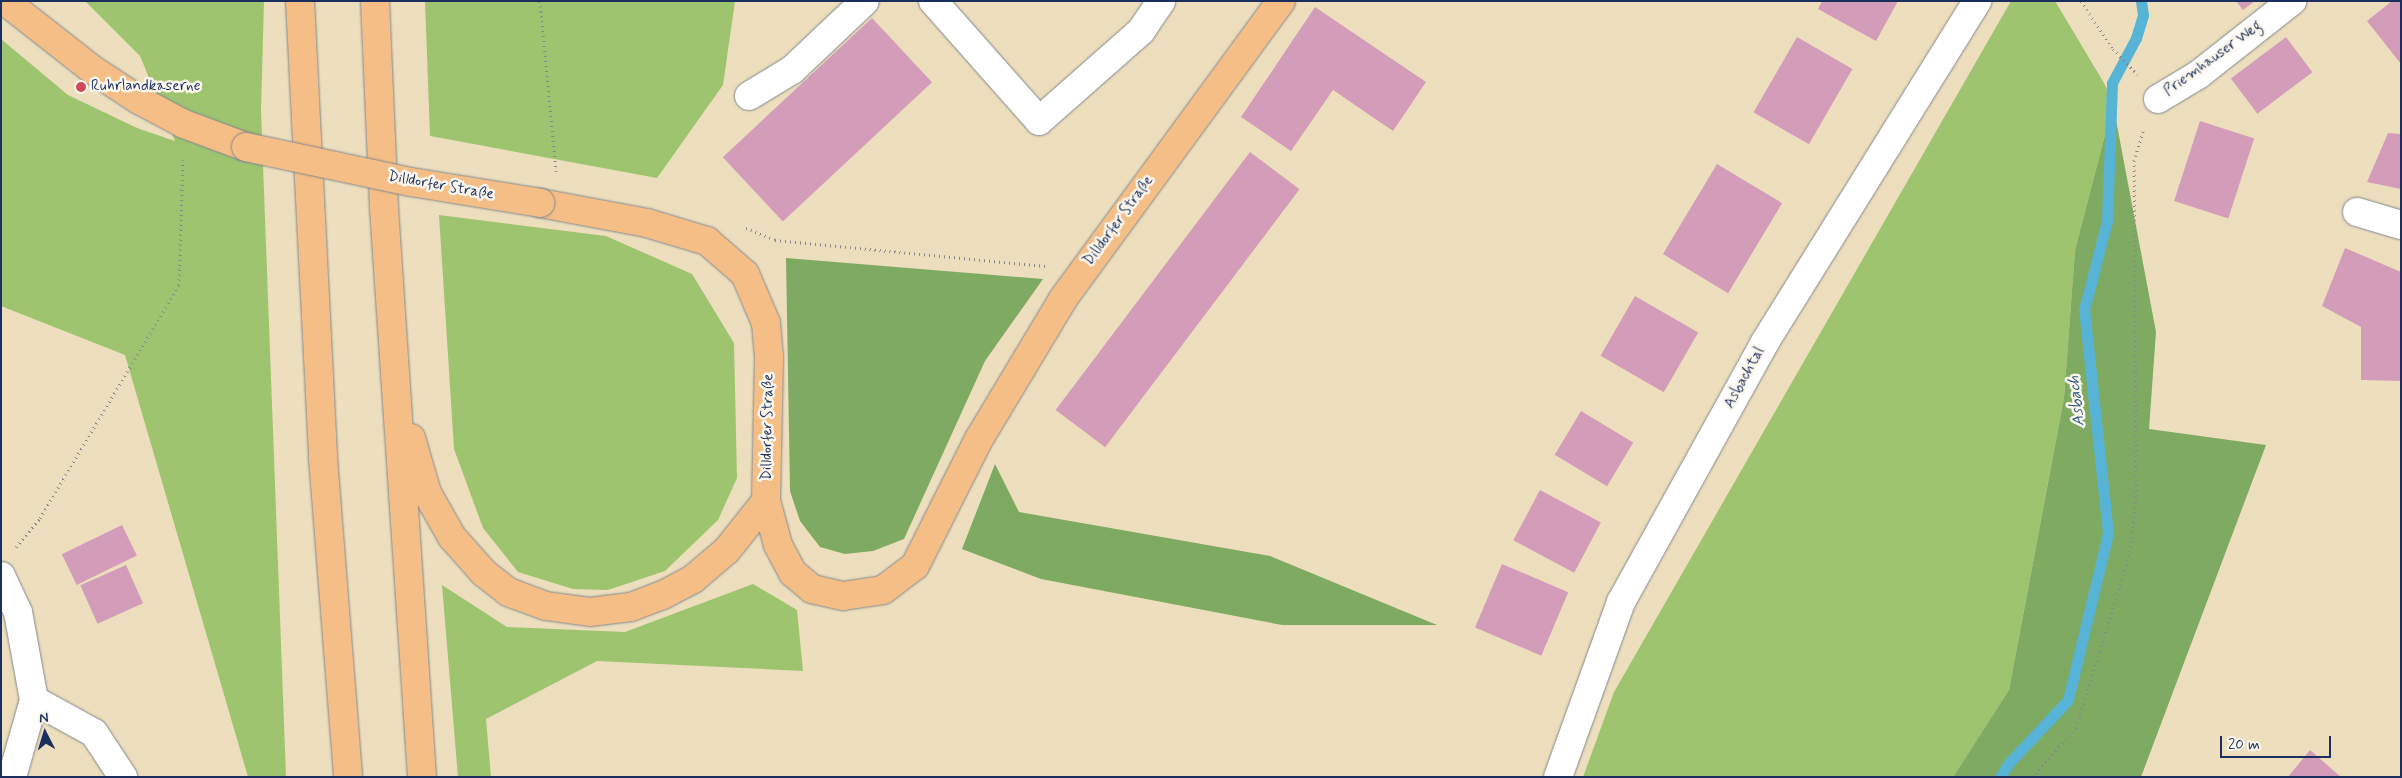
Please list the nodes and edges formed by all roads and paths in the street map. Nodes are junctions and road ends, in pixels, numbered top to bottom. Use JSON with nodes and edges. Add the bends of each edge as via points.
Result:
{"nodes":[{"id":1,"x":5,"y":1,"type":"edge"},
{"id":2,"x":300,"y":1,"type":"edge"},
{"id":3,"x":375,"y":1,"type":"edge"},
{"id":4,"x":540,"y":1,"type":"edge"},
{"id":5,"x":865,"y":1,"type":"edge"},
{"id":6,"x":933,"y":1,"type":"edge"},
{"id":7,"x":1161,"y":1,"type":"edge"},
{"id":8,"x":1281,"y":1,"type":"edge"},
{"id":9,"x":1976,"y":1,"type":"edge"},
{"id":10,"x":2081,"y":1,"type":"edge"},
{"id":11,"x":2292,"y":1,"type":"edge"},
{"id":12,"x":2138,"y":75,"type":"dead end"},
{"id":13,"x":749,"y":96,"type":"dead end"},
{"id":14,"x":2158,"y":99,"type":"joint"},
{"id":15,"x":184,"y":124,"type":"junction"},
{"id":16,"x":549,"y":205,"type":"junction"},
{"id":17,"x":2357,"y":212,"type":"dead end"},
{"id":18,"x":2401,"y":225,"type":"edge"},
{"id":19,"x":811,"y":244,"type":"dead end"},
{"id":20,"x":1017,"y":266,"type":"dead end"},
{"id":21,"x":397,"y":389,"type":"junction"},
{"id":22,"x":766,"y":501,"type":"junction"},
{"id":23,"x":12,"y":551,"type":"dead end"},
{"id":24,"x":1,"y":576,"type":"edge"},
{"id":25,"x":10,"y":609,"type":"edge"},
{"id":26,"x":34,"y":700,"type":"junction"},
{"id":27,"x":12,"y":777,"type":"edge"},
{"id":28,"x":123,"y":777,"type":"edge"},
{"id":29,"x":348,"y":777,"type":"edge"},
{"id":30,"x":422,"y":777,"type":"edge"},
{"id":31,"x":1558,"y":777,"type":"edge"},
{"id":32,"x":2032,"y":777,"type":"edge"}],
"edges":[{"from":1,"to":15,"type":"main road","name":"Dilldorfer Straße","via":[[93,70]]},
{"from":2,"to":29,"type":"main road","via":[[323,458]]},
{"from":3,"to":21,"type":"main road","via":[[384,208]]},
{"from":4,"to":16,"type":"path"},
{"from":5,"to":13,"type":"street","via":[[792,70]]},
{"from":6,"to":7,"type":"street","via":[[1039,121],[1141,31]]},
{"from":8,"to":22,"type":"main road","name":"Dilldorfer Straße","via":[[1063,299],[979,439],[915,566],[883,590],[843,596],[812,589],[793,573],[778,545]]},
{"from":9,"to":31,"type":"street","name":"Asbachtal","via":[[1765,342],[1621,602]]},
{"from":10,"to":12,"type":"path","via":[[2113,49]]},
{"from":11,"to":14,"type":"street","name":"Priemhauser Weg","via":[[2198,74]]},
{"from":14,"to":32,"type":"path","via":[[2134,161],[2136,496],[2130,552],[2076,728]]},
{"from":15,"to":16,"type":"main road","name":"Dilldorfer Straße","bridge":true,"via":[[246,147],[411,182]]},
{"from":15,"to":23,"type":"path","via":[[178,285],[40,518]]},
{"from":16,"to":22,"type":"main road","name":"Dilldorfer Straße","via":[[647,223],[707,241],[745,274],[766,323],[769,358]]},
{"from":17,"to":18,"type":"street"},
{"from":19,"to":20,"type":"path"},
{"from":21,"to":22,"type":"main road","via":[[427,493],[452,537],[484,574],[508,592],[546,606],[590,612],[631,606],[663,595],[693,579],[727,550]]},
{"from":21,"to":30,"type":"main road"},
{"from":24,"to":25,"type":"street"},
{"from":25,"to":26,"type":"street"},
{"from":26,"to":27,"type":"street"},
{"from":26,"to":28,"type":"street","via":[[94,733]]}]}
